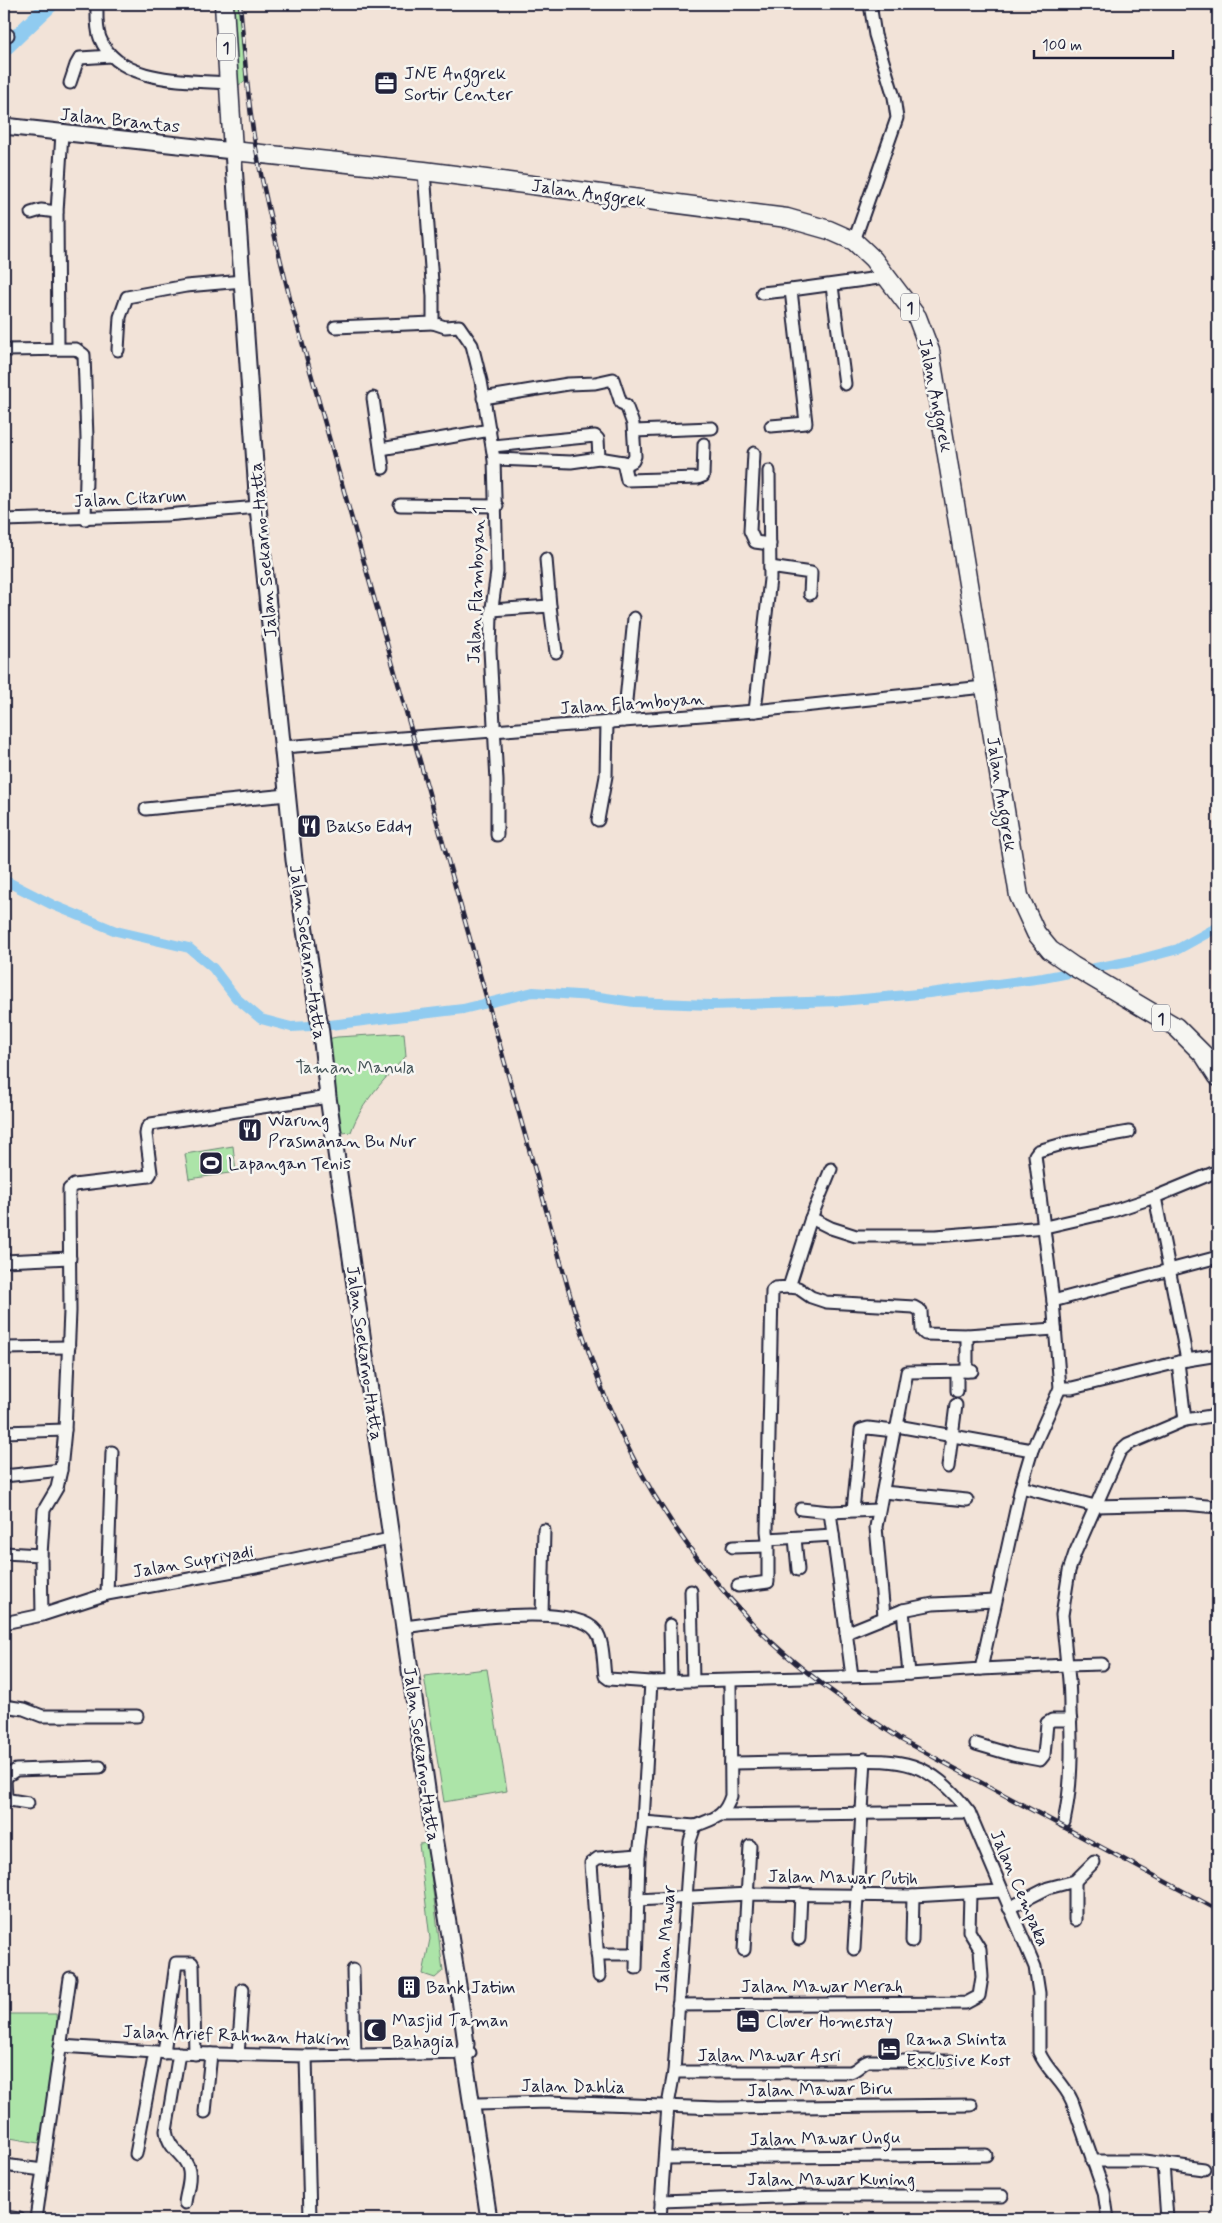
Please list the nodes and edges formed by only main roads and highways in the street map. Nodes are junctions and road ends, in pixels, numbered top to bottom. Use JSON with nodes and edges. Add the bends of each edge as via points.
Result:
{"nodes":[{"id":1,"x":224,"y":4,"type":"edge"},
{"id":2,"x":4,"y":126,"type":"edge"},
{"id":3,"x":233,"y":151,"type":"junction"},
{"id":4,"x":1218,"y":1077,"type":"edge"},
{"id":5,"x":467,"y":2050,"type":"junction"},
{"id":6,"x":489,"y":2219,"type":"edge"},
{"id":7,"x":495,"y":2219,"type":"edge"}],
"edges":[{"from":1,"to":3,"type":"highway","name":"Jalan Soekarno-Hatta","number":"1"},
{"from":2,"to":3,"type":"main road","name":"Jalan Brantas"},
{"from":3,"to":4,"type":"highway","name":"Jalan Anggrek","number":"1","via":[[424,171],[772,216],[812,224],[854,241],[874,259],[917,317],[930,351],[1019,896],[1036,933],[1050,950],[1176,1026],[1204,1055]]},
{"from":3,"to":5,"type":"main road","name":"Jalan Soekarno-Hatta","via":[[258,507],[286,795],[392,1551]]},
{"from":5,"to":6,"type":"main road"},
{"from":5,"to":7,"type":"main road"}]}
